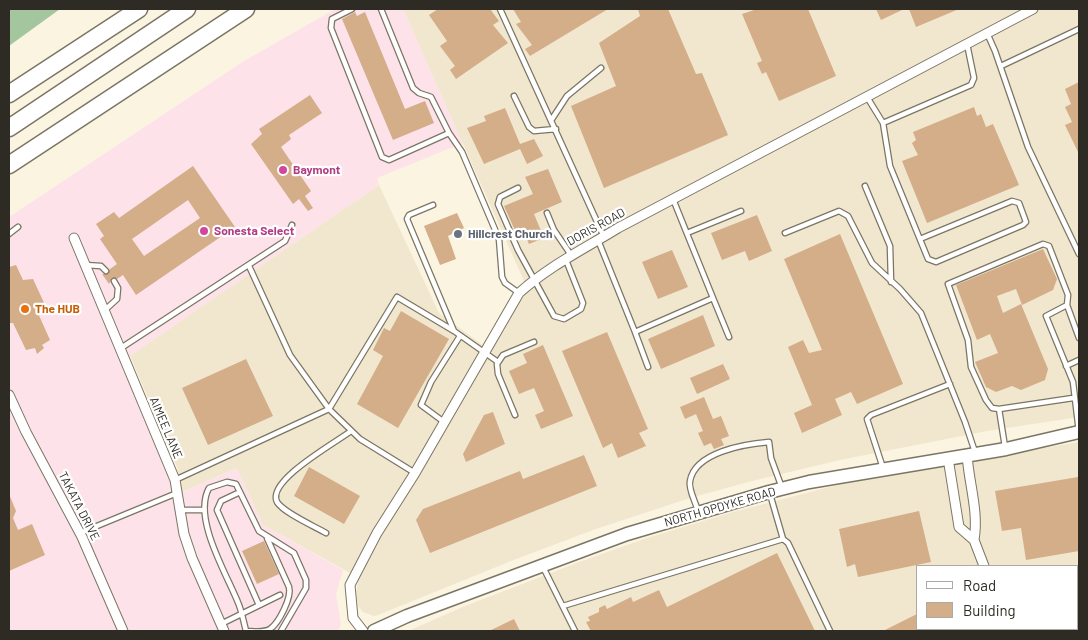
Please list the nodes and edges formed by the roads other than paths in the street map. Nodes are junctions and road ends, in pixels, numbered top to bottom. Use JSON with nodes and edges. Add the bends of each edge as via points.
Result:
{"nodes":[{"id":1,"x":125,"y":9,"type":"edge"},
{"id":2,"x":139,"y":9,"type":"edge"},
{"id":3,"x":187,"y":9,"type":"edge"},
{"id":4,"x":246,"y":9,"type":"edge"},
{"id":5,"x":257,"y":9,"type":"edge"},
{"id":6,"x":352,"y":9,"type":"edge"},
{"id":7,"x":381,"y":9,"type":"edge"},
{"id":8,"x":500,"y":9,"type":"edge"},
{"id":9,"x":1033,"y":9,"type":"edge"},
{"id":10,"x":229,"y":21,"type":"junction"},
{"id":11,"x":1079,"y":29,"type":"edge"},
{"id":12,"x":987,"y":33,"type":"junction"},
{"id":13,"x":82,"y":44,"type":"junction"},
{"id":14,"x":967,"y":44,"type":"junction"},
{"id":15,"x":1001,"y":66,"type":"junction"},
{"id":16,"x":601,"y":68,"type":"dead end"},
{"id":17,"x":9,"y":94,"type":"edge"},
{"id":18,"x":514,"y":96,"type":"dead end"},
{"id":19,"x":867,"y":97,"type":"junction"},
{"id":20,"x":552,"y":119,"type":"junction"},
{"id":21,"x":883,"y":123,"type":"junction"},
{"id":22,"x":9,"y":128,"type":"edge"},
{"id":23,"x":556,"y":129,"type":"junction"},
{"id":24,"x":449,"y":133,"type":"junction"},
{"id":25,"x":9,"y":165,"type":"edge"},
{"id":26,"x":865,"y":186,"type":"dead end"},
{"id":27,"x":518,"y":188,"type":"dead end"},
{"id":28,"x":673,"y":199,"type":"junction"},
{"id":29,"x":433,"y":205,"type":"dead end"},
{"id":30,"x":741,"y":211,"type":"dead end"},
{"id":31,"x":547,"y":213,"type":"dead end"},
{"id":32,"x":292,"y":226,"type":"dead end"},
{"id":33,"x":18,"y":227,"type":"dead end"},
{"id":34,"x":687,"y":233,"type":"junction"},
{"id":35,"x":785,"y":233,"type":"dead end"},
{"id":36,"x":9,"y":234,"type":"edge"},
{"id":37,"x":74,"y":238,"type":"dead end"},
{"id":38,"x":601,"y":238,"type":"junction"},
{"id":39,"x":920,"y":239,"type":"junction"},
{"id":40,"x":1079,"y":254,"type":"edge"},
{"id":41,"x":568,"y":257,"type":"junction"},
{"id":42,"x":85,"y":265,"type":"junction"},
{"id":43,"x":249,"y":266,"type":"junction"},
{"id":44,"x":106,"y":271,"type":"dead end"},
{"id":45,"x":534,"y":280,"type":"junction"},
{"id":46,"x":114,"y":281,"type":"dead end"},
{"id":47,"x":891,"y":282,"type":"junction"},
{"id":48,"x":519,"y":293,"type":"junction"},
{"id":49,"x":713,"y":298,"type":"junction"},
{"id":50,"x":1067,"y":305,"type":"junction"},
{"id":51,"x":104,"y":311,"type":"junction"},
{"id":52,"x":454,"y":332,"type":"junction"},
{"id":53,"x":635,"y":332,"type":"junction"},
{"id":54,"x":460,"y":336,"type":"junction"},
{"id":55,"x":729,"y":337,"type":"dead end"},
{"id":56,"x":1079,"y":338,"type":"edge"},
{"id":57,"x":534,"y":342,"type":"dead end"},
{"id":58,"x":120,"y":349,"type":"junction"},
{"id":59,"x":484,"y":352,"type":"junction"},
{"id":60,"x":1079,"y":360,"type":"edge"},
{"id":61,"x":498,"y":362,"type":"junction"},
{"id":62,"x":1066,"y":366,"type":"junction"},
{"id":63,"x":648,"y":367,"type":"dead end"},
{"id":64,"x":950,"y":384,"type":"junction"},
{"id":65,"x":9,"y":395,"type":"edge"},
{"id":66,"x":1073,"y":398,"type":"junction"},
{"id":67,"x":329,"y":409,"type":"junction"},
{"id":68,"x":999,"y":409,"type":"junction"},
{"id":69,"x":515,"y":415,"type":"dead end"},
{"id":70,"x":444,"y":422,"type":"junction"},
{"id":71,"x":351,"y":431,"type":"junction"},
{"id":72,"x":1079,"y":432,"type":"edge"},
{"id":73,"x":1006,"y":449,"type":"junction"},
{"id":74,"x":971,"y":454,"type":"junction"},
{"id":75,"x":948,"y":458,"type":"junction"},
{"id":76,"x":884,"y":469,"type":"junction"},
{"id":77,"x":415,"y":473,"type":"junction"},
{"id":78,"x":175,"y":480,"type":"junction"},
{"id":79,"x":782,"y":489,"type":"junction"},
{"id":80,"x":240,"y":492,"type":"junction"},
{"id":81,"x":769,"y":492,"type":"junction"},
{"id":82,"x":177,"y":493,"type":"junction"},
{"id":83,"x":180,"y":510,"type":"junction"},
{"id":84,"x":204,"y":510,"type":"junction"},
{"id":85,"x":699,"y":512,"type":"junction"},
{"id":86,"x":80,"y":533,"type":"junction"},
{"id":87,"x":326,"y":533,"type":"dead end"},
{"id":88,"x":267,"y":537,"type":"junction"},
{"id":89,"x":783,"y":539,"type":"junction"},
{"id":90,"x":974,"y":540,"type":"junction"},
{"id":91,"x":984,"y":565,"type":"edge"},
{"id":92,"x":543,"y":566,"type":"junction"},
{"id":93,"x":280,"y":595,"type":"dead end"},
{"id":94,"x":259,"y":605,"type":"junction"},
{"id":95,"x":563,"y":606,"type":"junction"},
{"id":96,"x":242,"y":615,"type":"junction"},
{"id":97,"x":223,"y":628,"type":"edge"},
{"id":98,"x":123,"y":631,"type":"edge"},
{"id":99,"x":246,"y":631,"type":"edge"},
{"id":100,"x":281,"y":631,"type":"edge"},
{"id":101,"x":363,"y":631,"type":"edge"},
{"id":102,"x":374,"y":631,"type":"edge"},
{"id":103,"x":575,"y":631,"type":"edge"},
{"id":104,"x":830,"y":631,"type":"edge"}],
"edges":[{"from":1,"to":13,"type":"highway"},
{"from":2,"to":13,"type":"highway"},
{"from":3,"to":22,"type":"highway"},
{"from":4,"to":10,"type":"highway"},
{"from":5,"to":10,"type":"highway"},
{"from":6,"to":24,"type":"lane","via":[[332,19],[331,28],[382,157],[389,160]]},
{"from":7,"to":24,"type":"lane","via":[[413,88],[419,94],[432,97]]},
{"from":8,"to":20,"type":"lane"},
{"from":9,"to":12,"type":"street","name":"DORIS ROAD"},
{"from":10,"to":25,"type":"highway"},
{"from":11,"to":15,"type":"lane"},
{"from":12,"to":14,"type":"street","name":"DORIS ROAD"},
{"from":12,"to":15,"type":"lane"},
{"from":13,"to":17,"type":"highway"},
{"from":14,"to":19,"type":"street","name":"DORIS ROAD"},
{"from":14,"to":21,"type":"lane","via":[[974,78],[971,85]]},
{"from":15,"to":40,"type":"lane","via":[[1028,147]]},
{"from":16,"to":20,"type":"lane","via":[[566,96]]},
{"from":18,"to":23,"type":"lane","via":[[529,128],[534,131]]},
{"from":19,"to":21,"type":"lane"},
{"from":19,"to":28,"type":"street","name":"DORIS ROAD"},
{"from":20,"to":23,"type":"lane"},
{"from":21,"to":39,"type":"lane","via":[[890,166]]},
{"from":23,"to":38,"type":"lane"},
{"from":24,"to":48,"type":"lane","via":[[462,152],[499,239],[505,283]]},
{"from":26,"to":47,"type":"lane","via":[[890,246]]},
{"from":27,"to":45,"type":"lane","via":[[500,197],[498,204]]},
{"from":28,"to":34,"type":"lane"},
{"from":28,"to":38,"type":"street","name":"DORIS ROAD"},
{"from":29,"to":52,"type":"lane","via":[[409,215],[407,219]]},
{"from":30,"to":34,"type":"lane"},
{"from":31,"to":41,"type":"lane"},
{"from":32,"to":43,"type":"lane","via":[[285,241]]},
{"from":33,"to":36,"type":"lane"},
{"from":34,"to":49,"type":"lane"},
{"from":35,"to":47,"type":"lane","via":[[844,212],[872,263]]},
{"from":37,"to":42,"type":"street","name":"AIMEE LANE"},
{"from":38,"to":41,"type":"street","name":"DORIS ROAD"},
{"from":38,"to":53,"type":"lane"},
{"from":39,"to":39,"type":"lane","via":[[928,260],[936,262],[1026,222],[1019,203],[1012,201]]},
{"from":41,"to":45,"type":"street","name":"DORIS ROAD"},
{"from":41,"to":45,"type":"lane","via":[[583,303],[581,310],[564,319],[554,316]]},
{"from":42,"to":44,"type":"lane","via":[[101,266]]},
{"from":42,"to":51,"type":"street","name":"AIMEE LANE"},
{"from":43,"to":58,"type":"lane"},
{"from":43,"to":67,"type":"lane","via":[[290,355]]},
{"from":45,"to":48,"type":"street","name":"DORIS ROAD"},
{"from":46,"to":51,"type":"lane","via":[[118,288],[117,299]]},
{"from":47,"to":64,"type":"lane","via":[[921,314]]},
{"from":48,"to":59,"type":"street","name":"DORIS ROAD"},
{"from":49,"to":53,"type":"lane"},
{"from":49,"to":55,"type":"lane"},
{"from":50,"to":56,"type":"lane"},
{"from":50,"to":62,"type":"lane","via":[[1046,316]]},
{"from":50,"to":68,"type":"lane","via":[[1068,295],[1047,244],[948,284],[968,340],[971,367],[986,400],[992,408]]},
{"from":51,"to":58,"type":"street","name":"AIMEE LANE"},
{"from":52,"to":54,"type":"lane"},
{"from":52,"to":67,"type":"lane","via":[[397,298]]},
{"from":53,"to":63,"type":"lane"},
{"from":54,"to":59,"type":"lane"},
{"from":54,"to":70,"type":"lane","via":[[422,401],[423,408]]},
{"from":57,"to":61,"type":"lane"},
{"from":58,"to":78,"type":"street","name":"AIMEE LANE"},
{"from":59,"to":61,"type":"lane"},
{"from":59,"to":70,"type":"street","name":"DORIS ROAD"},
{"from":60,"to":62,"type":"lane"},
{"from":61,"to":69,"type":"lane","via":[[498,374]]},
{"from":62,"to":66,"type":"lane","via":[[1073,382]]},
{"from":64,"to":74,"type":"lane"},
{"from":64,"to":76,"type":"lane","via":[[867,419]]},
{"from":65,"to":86,"type":"street","name":"TAKATA DRIVE"},
{"from":66,"to":68,"type":"lane"},
{"from":66,"to":72,"type":"lane"},
{"from":67,"to":71,"type":"lane"},
{"from":67,"to":78,"type":"lane"},
{"from":68,"to":73,"type":"lane"},
{"from":70,"to":77,"type":"street","name":"DORIS ROAD"},
{"from":71,"to":77,"type":"lane"},
{"from":71,"to":87,"type":"lane","via":[[288,475],[276,489],[275,497],[283,508]]},
{"from":72,"to":73,"type":"main road","name":"NORTH OPDYKE ROAD"},
{"from":73,"to":74,"type":"main road","name":"NORTH OPDYKE ROAD"},
{"from":74,"to":75,"type":"main road","name":"NORTH OPDYKE ROAD"},
{"from":74,"to":90,"type":"street","via":[[968,476],[977,523]]},
{"from":75,"to":76,"type":"main road","name":"NORTH OPDYKE ROAD"},
{"from":75,"to":90,"type":"street","via":[[959,527]]},
{"from":76,"to":79,"type":"main road","name":"NORTH OPDYKE ROAD"},
{"from":77,"to":101,"type":"street","name":"DORIS ROAD","via":[[377,533],[350,585],[353,618]]},
{"from":78,"to":82,"type":"street","name":"AIMEE LANE"},
{"from":79,"to":81,"type":"main road","name":"NORTH OPDYKE ROAD"},
{"from":79,"to":85,"type":"lane","via":[[769,442],[734,447],[694,468],[689,483]]},
{"from":80,"to":84,"type":"lane","via":[[232,482],[210,488]]},
{"from":80,"to":88,"type":"lane","via":[[259,531]]},
{"from":80,"to":94,"type":"lane","via":[[221,501],[217,510]]},
{"from":81,"to":85,"type":"main road","name":"NORTH OPDYKE ROAD"},
{"from":81,"to":89,"type":"lane"},
{"from":82,"to":83,"type":"street","name":"AIMEE LANE"},
{"from":82,"to":86,"type":"lane"},
{"from":83,"to":84,"type":"lane"},
{"from":83,"to":97,"type":"street","name":"AIMEE LANE","via":[[192,558]]},
{"from":84,"to":96,"type":"lane","via":[[211,541]]},
{"from":85,"to":92,"type":"main road","name":"NORTH OPDYKE ROAD","via":[[627,534]]},
{"from":86,"to":98,"type":"street","name":"TAKATA DRIVE"},
{"from":88,"to":99,"type":"lane","via":[[291,592],[275,624],[268,630]]},
{"from":88,"to":100,"type":"lane","via":[[294,553],[307,584]]},
{"from":89,"to":95,"type":"lane"},
{"from":89,"to":104,"type":"lane","via":[[788,543]]},
{"from":90,"to":91,"type":"street"},
{"from":92,"to":95,"type":"lane"},
{"from":92,"to":102,"type":"main road","name":"NORTH OPDYKE ROAD"},
{"from":93,"to":94,"type":"lane"},
{"from":94,"to":96,"type":"lane"},
{"from":95,"to":103,"type":"lane"},
{"from":96,"to":97,"type":"lane"},
{"from":96,"to":99,"type":"lane"}]}
